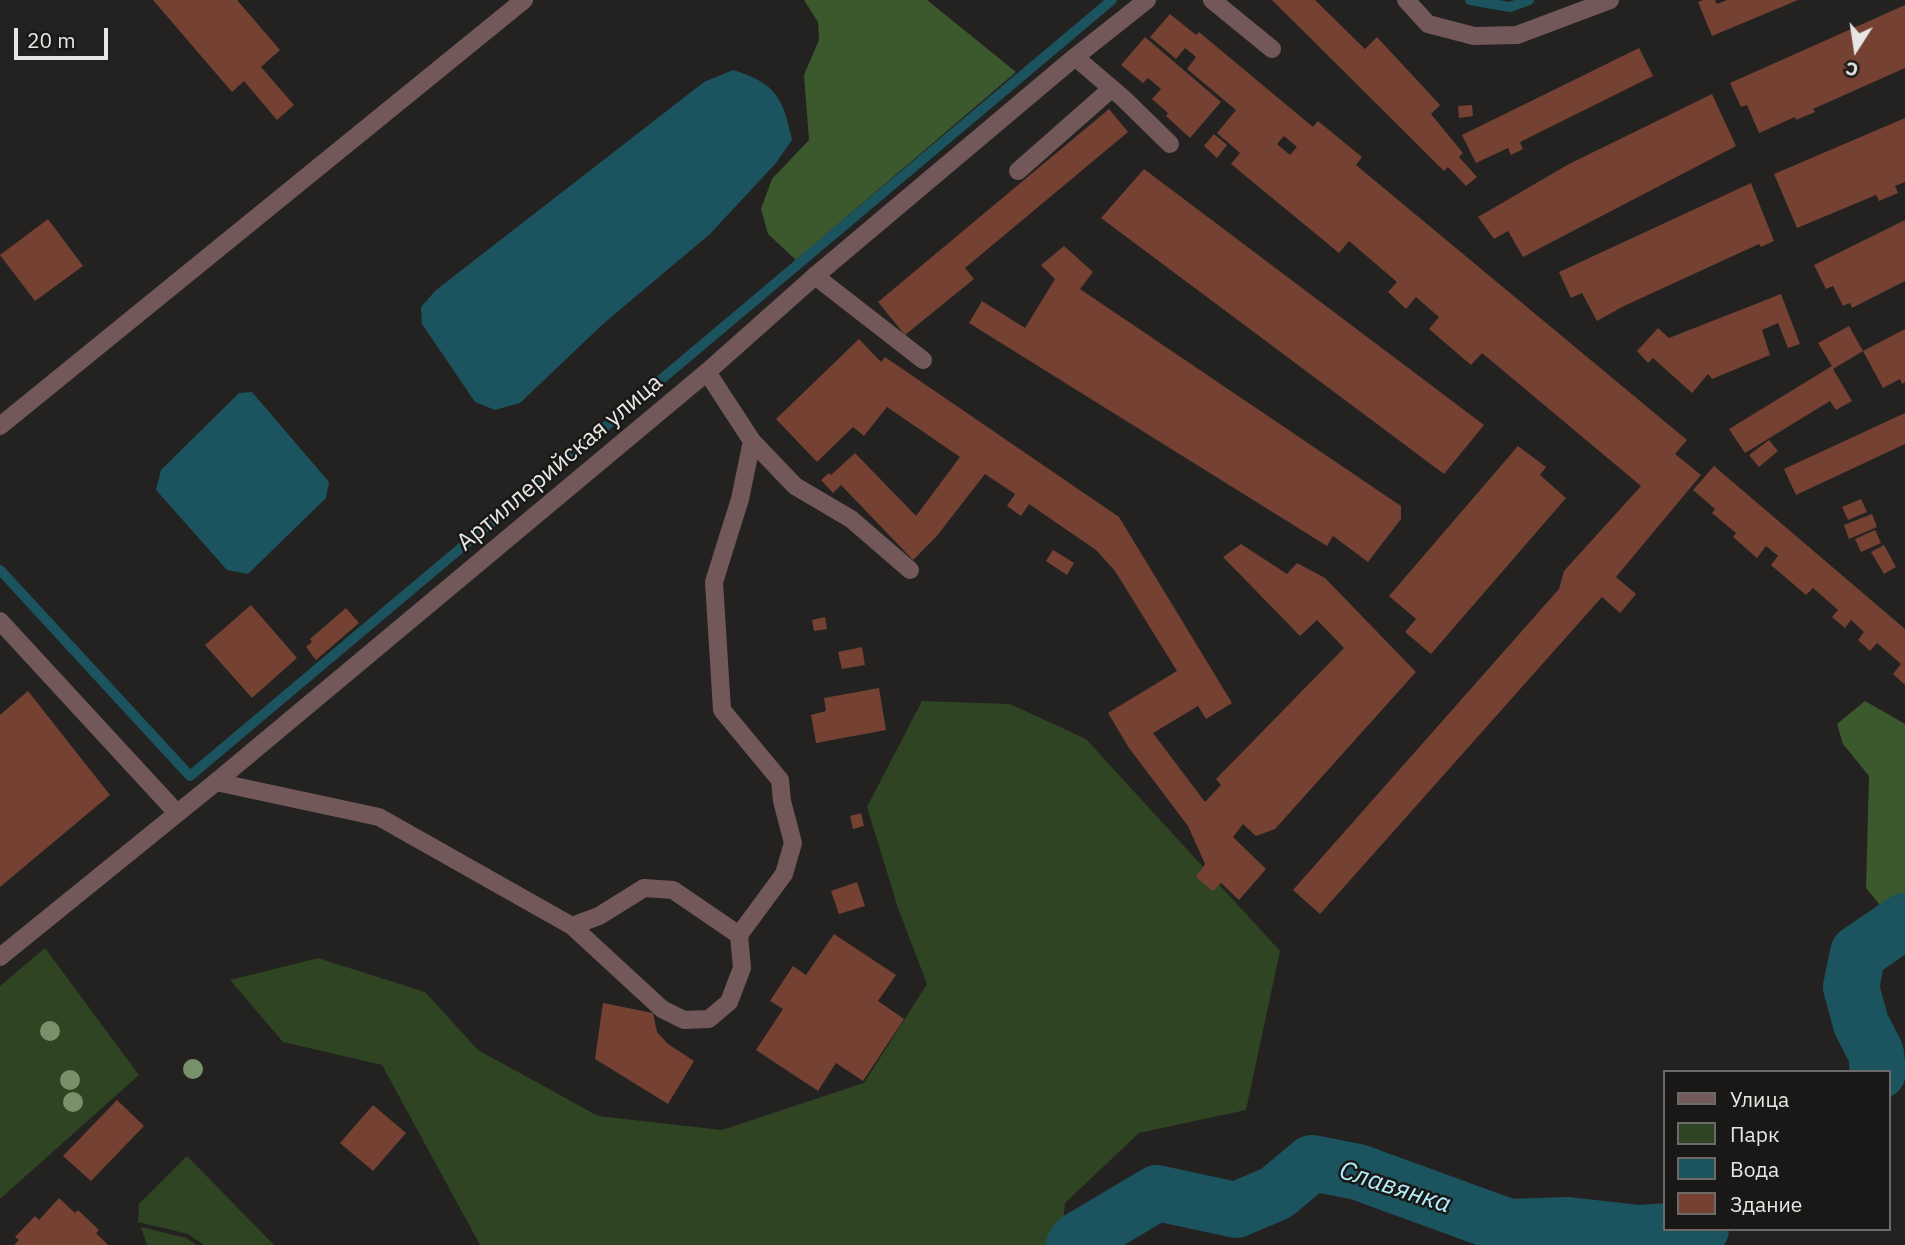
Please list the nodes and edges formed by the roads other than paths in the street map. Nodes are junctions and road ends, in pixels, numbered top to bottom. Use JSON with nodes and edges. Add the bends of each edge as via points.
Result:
{"nodes":[{"id":1,"x":524,"y":0,"type":"edge"},
{"id":2,"x":1146,"y":0,"type":"edge"},
{"id":3,"x":1212,"y":0,"type":"edge"},
{"id":4,"x":1406,"y":0,"type":"edge"},
{"id":5,"x":1610,"y":0,"type":"edge"},
{"id":6,"x":1272,"y":49,"type":"dead end"},
{"id":7,"x":1075,"y":57,"type":"junction"},
{"id":8,"x":1111,"y":89,"type":"junction"},
{"id":9,"x":1170,"y":144,"type":"dead end"},
{"id":10,"x":1018,"y":171,"type":"dead end"},
{"id":11,"x":815,"y":276,"type":"junction"},
{"id":12,"x":923,"y":360,"type":"dead end"},
{"id":13,"x":707,"y":372,"type":"junction"},
{"id":14,"x":0,"y":426,"type":"edge"},
{"id":15,"x":752,"y":441,"type":"junction"},
{"id":16,"x":910,"y":570,"type":"dead end"},
{"id":17,"x":0,"y":621,"type":"edge"},
{"id":18,"x":216,"y":782,"type":"junction"},
{"id":19,"x":177,"y":813,"type":"junction"},
{"id":20,"x":572,"y":926,"type":"junction"},
{"id":21,"x":739,"y":935,"type":"junction"},
{"id":22,"x":0,"y":957,"type":"edge"}],
"edges":[{"from":1,"to":14,"type":"street"},
{"from":2,"to":7,"type":"street","name":"Артиллерийская улица"},
{"from":3,"to":6,"type":"street"},
{"from":4,"to":5,"type":"street","via":[[1428,24],[1474,36],[1517,35]]},
{"from":7,"to":8,"type":"street"},
{"from":7,"to":11,"type":"street","name":"Артиллерийская улица"},
{"from":8,"to":9,"type":"street"},
{"from":8,"to":10,"type":"street"},
{"from":11,"to":12,"type":"street"},
{"from":11,"to":13,"type":"street","name":"Артиллерийская улица"},
{"from":13,"to":15,"type":"street"},
{"from":13,"to":18,"type":"street","name":"Артиллерийская улица"},
{"from":15,"to":16,"type":"street","via":[[795,486],[851,519]]},
{"from":15,"to":21,"type":"street","via":[[740,499],[714,582],[722,710],[780,780],[793,843],[784,874]]},
{"from":17,"to":19,"type":"street"},
{"from":18,"to":19,"type":"street","name":"Артиллерийская улица"},
{"from":18,"to":20,"type":"street","via":[[379,817]]},
{"from":19,"to":22,"type":"street","name":"Артиллерийская улица"},
{"from":20,"to":21,"type":"street","via":[[599,916],[644,888],[673,890]]},
{"from":20,"to":21,"type":"street","via":[[662,1009],[684,1020],[709,1019],[729,1002],[742,968]]}]}
